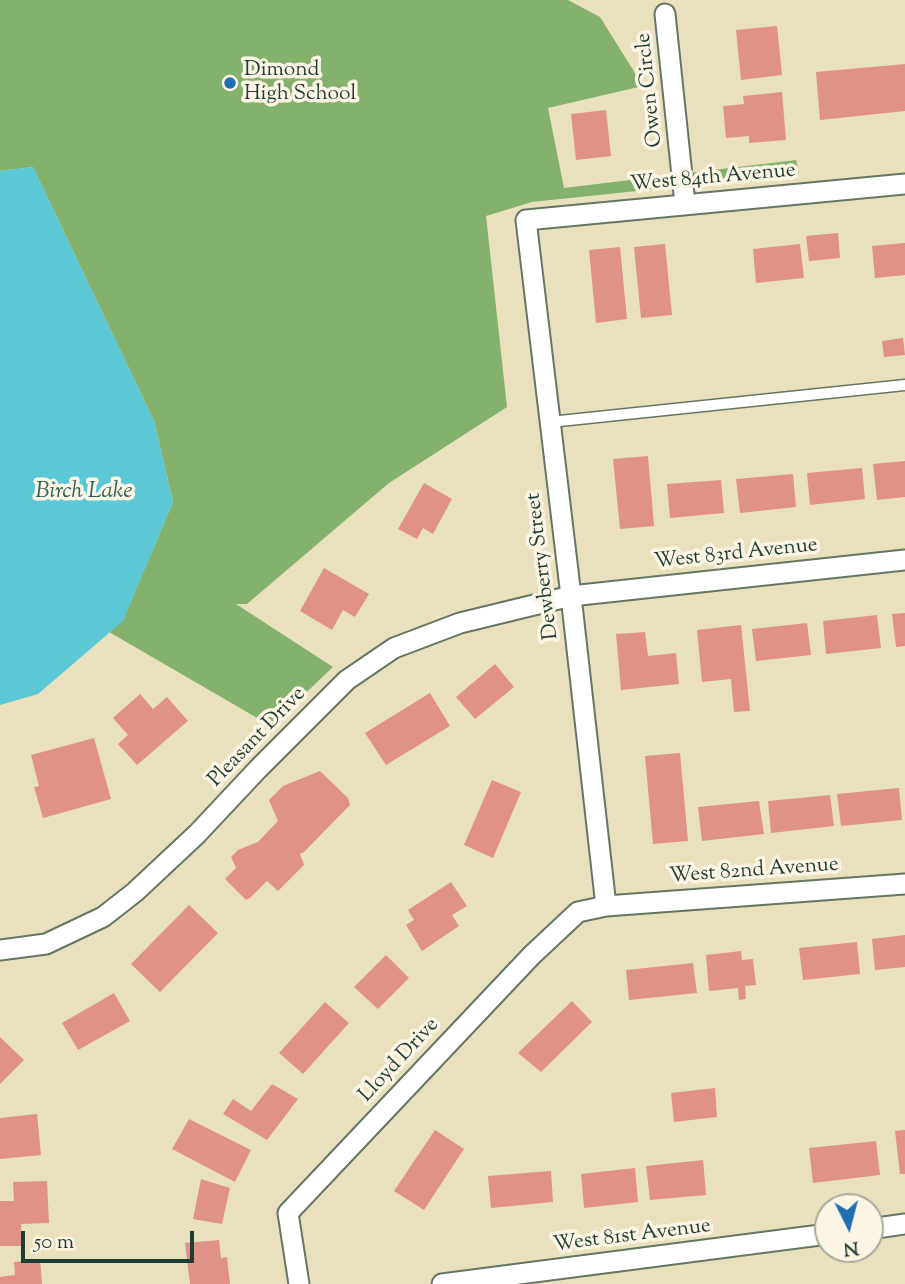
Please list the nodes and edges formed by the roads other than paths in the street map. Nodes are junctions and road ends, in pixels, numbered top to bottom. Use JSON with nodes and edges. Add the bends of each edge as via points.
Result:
{"nodes":[{"id":1,"x":665,"y":14,"type":"dead end"},
{"id":2,"x":905,"y":184,"type":"edge"},
{"id":3,"x":685,"y":204,"type":"junction"},
{"id":4,"x":526,"y":220,"type":"joint"},
{"id":5,"x":905,"y":385,"type":"edge"},
{"id":6,"x":550,"y":422,"type":"junction"},
{"id":7,"x":905,"y":560,"type":"edge"},
{"id":8,"x":571,"y":596,"type":"junction"},
{"id":9,"x":905,"y":884,"type":"edge"},
{"id":10,"x":606,"y":906,"type":"junction"},
{"id":11,"x":0,"y":950,"type":"edge"},
{"id":12,"x":905,"y":1224,"type":"edge"},
{"id":13,"x":884,"y":1227,"type":"edge"},
{"id":14,"x":814,"y":1236,"type":"edge"},
{"id":15,"x":299,"y":1284,"type":"edge"},
{"id":16,"x":442,"y":1284,"type":"edge"}],
"edges":[{"from":1,"to":3,"type":"street","name":"Owen Circle"},
{"from":2,"to":3,"type":"street","name":"West 84th Avenue"},
{"from":3,"to":4,"type":"street","name":"West 84th Avenue"},
{"from":4,"to":6,"type":"street","name":"Dewberry Street"},
{"from":5,"to":6,"type":"lane"},
{"from":6,"to":8,"type":"street","name":"Dewberry Street"},
{"from":7,"to":8,"type":"street","name":"West 83rd Avenue"},
{"from":8,"to":10,"type":"street","name":"Dewberry Street"},
{"from":8,"to":11,"type":"street","name":"Pleasant Drive","via":[[460,623],[394,648],[347,680],[197,834],[103,918],[46,944]]},
{"from":9,"to":10,"type":"street","name":"West 82nd Avenue"},
{"from":10,"to":15,"type":"street","name":"Lloyd Drive","via":[[578,912],[532,955],[288,1213]]},
{"from":12,"to":13,"type":"street"},
{"from":14,"to":16,"type":"street","name":"West 81st Avenue"}]}
